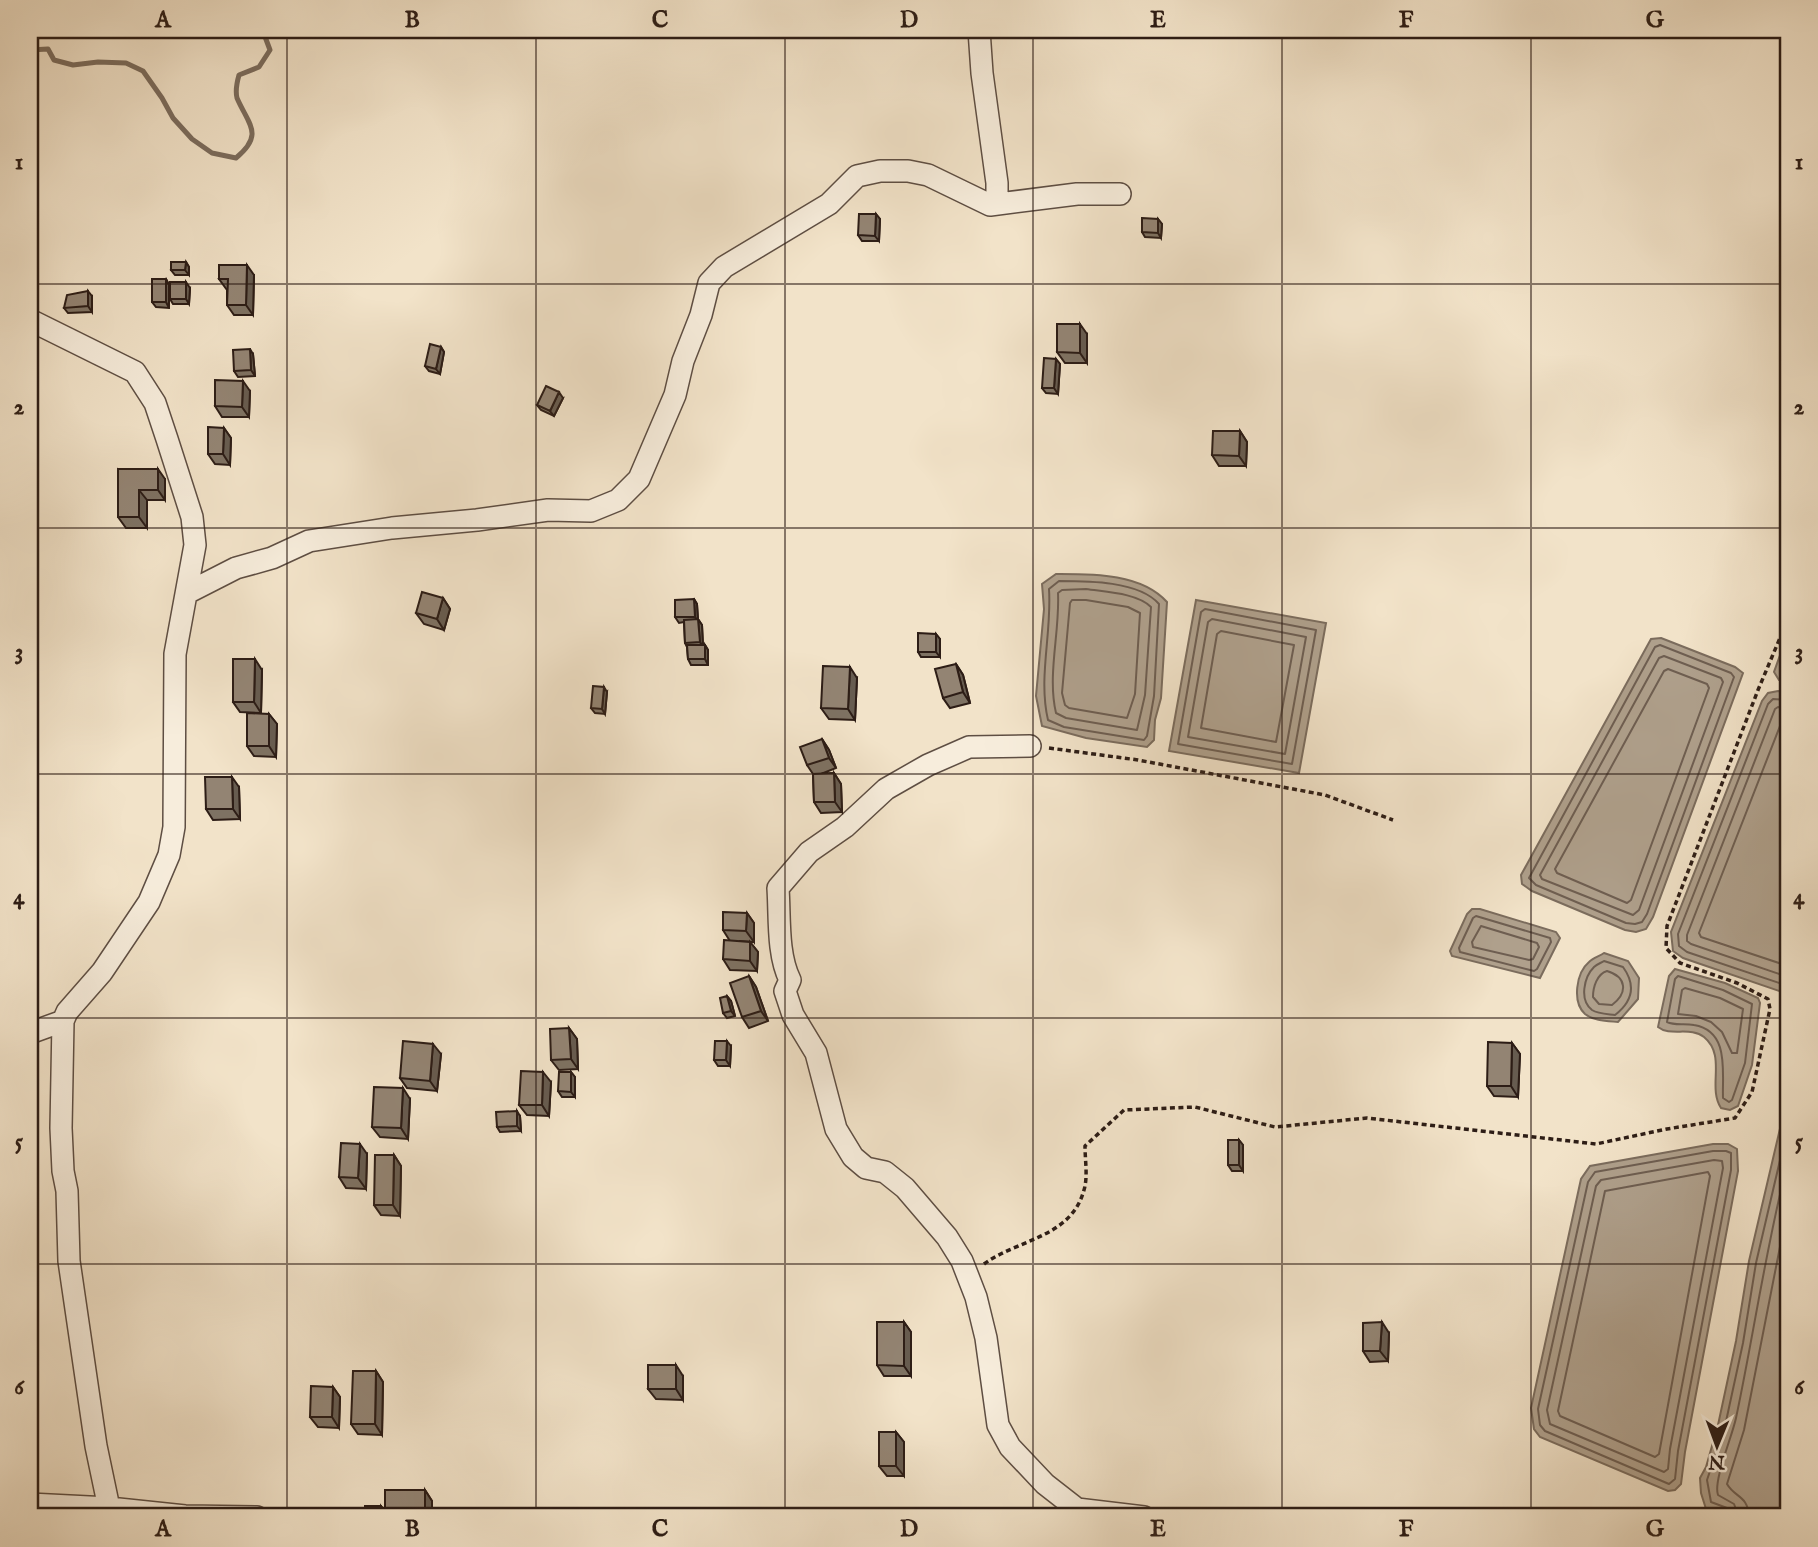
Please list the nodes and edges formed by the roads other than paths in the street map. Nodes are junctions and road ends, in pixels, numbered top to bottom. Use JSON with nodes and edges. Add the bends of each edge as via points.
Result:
{"nodes":[{"id":1,"x":979,"y":30,"type":"edge"},
{"id":2,"x":1119,"y":194,"type":"dead end"},
{"id":3,"x":997,"y":204,"type":"junction"},
{"id":4,"x":30,"y":320,"type":"edge"},
{"id":5,"x":187,"y":593,"type":"junction"},
{"id":6,"x":1030,"y":746,"type":"road end"},
{"id":7,"x":63,"y":1021,"type":"junction"},
{"id":8,"x":30,"y":1033,"type":"edge"},
{"id":9,"x":30,"y":1504,"type":"edge"},
{"id":10,"x":109,"y":1508,"type":"junction"},
{"id":11,"x":1078,"y":1513,"type":"edge"},
{"id":12,"x":257,"y":1517,"type":"edge"},
{"id":13,"x":1144,"y":1517,"type":"edge"}],
"edges":[{"from":1,"to":3,"type":"street"},
{"from":2,"to":3,"type":"street"},
{"from":3,"to":5,"type":"street","via":[[908,171],[857,176],[829,204],[724,267],[709,283],[675,395],[639,479],[618,500],[591,512],[548,510],[309,541],[236,568]]},
{"from":4,"to":5,"type":"street","via":[[135,372],[155,403],[192,517],[195,545]]},
{"from":5,"to":7,"type":"street","via":[[174,654],[174,827],[169,855],[149,902]]},
{"from":6,"to":11,"type":"street","via":[[969,747],[928,765],[886,789],[809,852],[778,888],[785,971],[790,980],[785,990],[793,1015],[816,1053],[836,1129],[853,1157],[866,1168],[885,1172],[905,1188],[947,1237],[976,1297],[998,1425],[1026,1465]]},
{"from":7,"to":8,"type":"street"},
{"from":7,"to":10,"type":"street","via":[[61,1128],[69,1261]]},
{"from":9,"to":10,"type":"street"},
{"from":10,"to":12,"type":"street"},
{"from":11,"to":13,"type":"street"}]}
